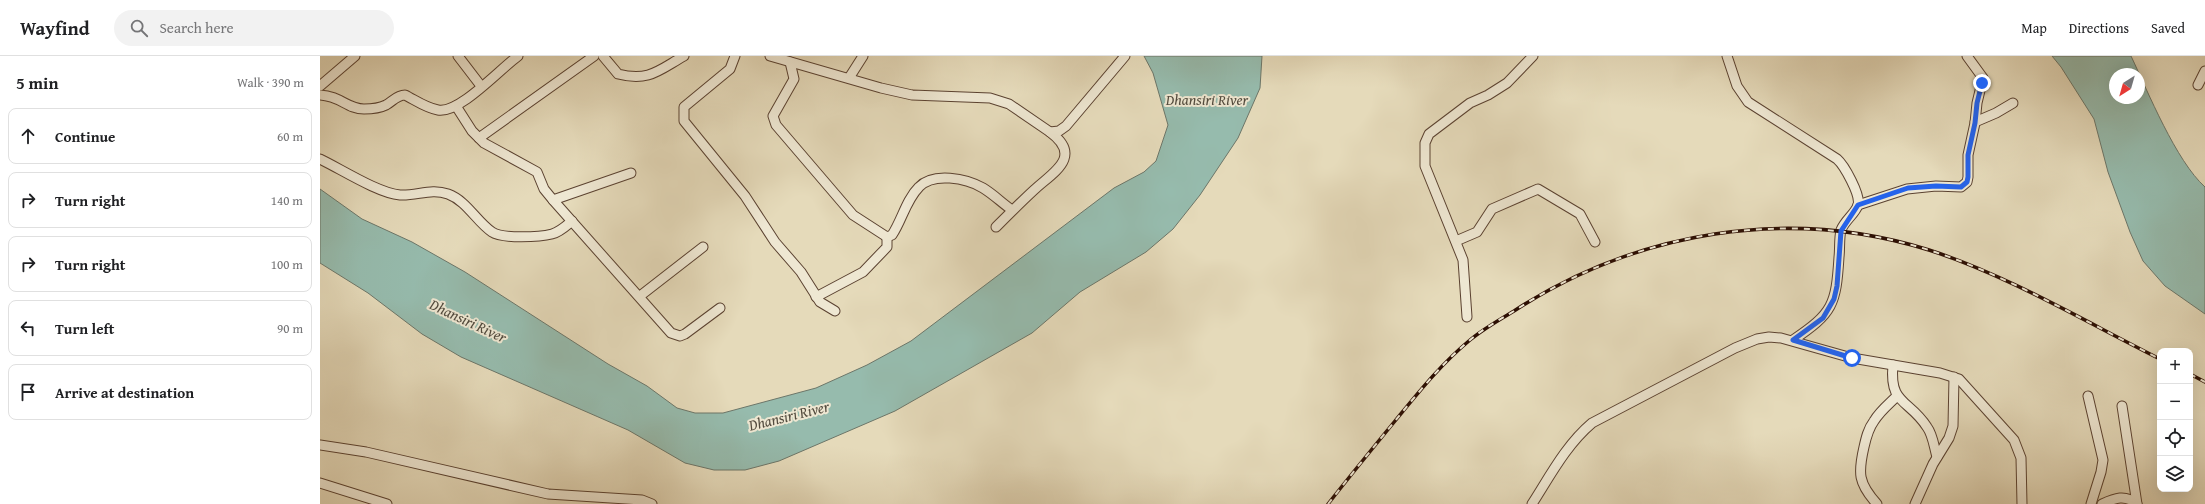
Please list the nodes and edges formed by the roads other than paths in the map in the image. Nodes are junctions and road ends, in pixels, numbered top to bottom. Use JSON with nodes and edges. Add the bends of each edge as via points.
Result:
{"nodes":[{"id":1,"x":355,"y":56,"type":"edge"},
{"id":2,"x":458,"y":56,"type":"edge"},
{"id":3,"x":518,"y":56,"type":"edge"},
{"id":4,"x":594,"y":56,"type":"edge"},
{"id":5,"x":603,"y":56,"type":"edge"},
{"id":6,"x":684,"y":56,"type":"edge"},
{"id":7,"x":735,"y":56,"type":"edge"},
{"id":8,"x":770,"y":56,"type":"edge"},
{"id":9,"x":863,"y":56,"type":"edge"},
{"id":10,"x":1125,"y":56,"type":"edge"},
{"id":11,"x":1533,"y":56,"type":"edge"},
{"id":12,"x":1727,"y":56,"type":"edge"},
{"id":13,"x":1967,"y":56,"type":"edge"},
{"id":14,"x":790,"y":62,"type":"junction"},
{"id":15,"x":2205,"y":71,"type":"edge"},
{"id":16,"x":849,"y":78,"type":"junction"},
{"id":17,"x":2198,"y":85,"type":"dead end"},
{"id":18,"x":320,"y":86,"type":"edge"},
{"id":19,"x":481,"y":86,"type":"junction"},
{"id":20,"x":320,"y":95,"type":"edge"},
{"id":21,"x":2013,"y":103,"type":"dead end"},
{"id":22,"x":456,"y":106,"type":"junction"},
{"id":23,"x":1975,"y":122,"type":"junction"},
{"id":24,"x":1050,"y":132,"type":"junction"},
{"id":25,"x":479,"y":138,"type":"junction"},
{"id":26,"x":320,"y":159,"type":"edge"},
{"id":27,"x":631,"y":173,"type":"dead end"},
{"id":28,"x":553,"y":200,"type":"junction"},
{"id":29,"x":1858,"y":205,"type":"junction"},
{"id":30,"x":1012,"y":210,"type":"junction"},
{"id":31,"x":572,"y":221,"type":"junction"},
{"id":32,"x":996,"y":227,"type":"dead end"},
{"id":33,"x":887,"y":237,"type":"junction"},
{"id":34,"x":1456,"y":241,"type":"junction"},
{"id":35,"x":1595,"y":242,"type":"dead end"},
{"id":36,"x":703,"y":247,"type":"dead end"},
{"id":37,"x":640,"y":296,"type":"junction"},
{"id":38,"x":816,"y":297,"type":"junction"},
{"id":39,"x":720,"y":308,"type":"dead end"},
{"id":40,"x":836,"y":312,"type":"dead end"},
{"id":41,"x":1467,"y":317,"type":"dead end"},
{"id":42,"x":1793,"y":340,"type":"junction"},
{"id":43,"x":1893,"y":365,"type":"junction"},
{"id":44,"x":1954,"y":377,"type":"junction"},
{"id":45,"x":1897,"y":396,"type":"junction"},
{"id":46,"x":2088,"y":396,"type":"dead end"},
{"id":47,"x":2122,"y":406,"type":"dead end"},
{"id":48,"x":320,"y":445,"type":"edge"},
{"id":49,"x":1937,"y":457,"type":"junction"},
{"id":50,"x":320,"y":483,"type":"edge"},
{"id":51,"x":580,"y":501,"type":"edge"},
{"id":52,"x":388,"y":504,"type":"edge"},
{"id":53,"x":652,"y":504,"type":"edge"},
{"id":54,"x":1532,"y":504,"type":"edge"},
{"id":55,"x":1877,"y":504,"type":"edge"},
{"id":56,"x":1915,"y":504,"type":"edge"},
{"id":57,"x":2022,"y":504,"type":"edge"},
{"id":58,"x":2091,"y":504,"type":"edge"},
{"id":59,"x":2102,"y":504,"type":"edge"},
{"id":60,"x":2137,"y":504,"type":"edge"}],
"edges":[{"from":1,"to":18,"type":"street"},
{"from":2,"to":19,"type":"street"},
{"from":3,"to":19,"type":"street"},
{"from":4,"to":25,"type":"street"},
{"from":5,"to":6,"type":"street","via":[[618,74],[642,78],[663,70]]},
{"from":7,"to":38,"type":"street","via":[[730,70],[684,107],[684,121],[745,196],[775,242],[801,272]]},
{"from":8,"to":14,"type":"street"},
{"from":9,"to":16,"type":"street"},
{"from":10,"to":24,"type":"street","via":[[1066,126],[1059,131]]},
{"from":11,"to":34,"type":"street","via":[[1507,83],[1488,96],[1470,103],[1429,134],[1426,140],[1425,166]]},
{"from":12,"to":29,"type":"street","via":[[1737,86],[1748,102],[1841,163],[1858,196]]},
{"from":13,"to":23,"type":"street","via":[[1984,78]]},
{"from":14,"to":16,"type":"street"},
{"from":14,"to":33,"type":"street","via":[[794,79],[773,116],[776,125],[853,215]]},
{"from":15,"to":17,"type":"street"},
{"from":16,"to":24,"type":"street","via":[[912,95],[990,98],[1009,104]]},
{"from":19,"to":22,"type":"street"},
{"from":20,"to":22,"type":"street","via":[[336,97],[358,108],[384,106],[400,95],[440,111]]},
{"from":21,"to":23,"type":"street","via":[[1996,114]]},
{"from":22,"to":25,"type":"street"},
{"from":23,"to":29,"type":"street","via":[[1968,155],[1968,177],[1964,185],[1908,188]]},
{"from":24,"to":30,"type":"street","via":[[1062,145],[1062,164],[1055,174]]},
{"from":25,"to":28,"type":"street","via":[[536,172]]},
{"from":26,"to":31,"type":"street","via":[[391,193],[409,195],[429,191],[450,195],[498,234],[551,234]]},
{"from":27,"to":28,"type":"street"},
{"from":28,"to":31,"type":"street"},
{"from":29,"to":42,"type":"street","via":[[1841,231],[1834,299],[1823,318]]},
{"from":30,"to":32,"type":"street"},
{"from":30,"to":33,"type":"street","via":[[980,186],[942,177],[933,178],[919,186],[896,229]]},
{"from":31,"to":37,"type":"street"},
{"from":33,"to":38,"type":"street","via":[[887,247],[863,272]]},
{"from":34,"to":35,"type":"street","via":[[1477,232],[1492,209],[1538,189],[1580,214]]},
{"from":34,"to":41,"type":"street","via":[[1464,266]]},
{"from":36,"to":37,"type":"street"},
{"from":37,"to":39,"type":"street","via":[[676,336],[685,334]]},
{"from":38,"to":40,"type":"street"},
{"from":42,"to":43,"type":"street","via":[[1852,358]]},
{"from":42,"to":54,"type":"street","via":[[1769,337],[1748,342],[1592,423],[1565,451]]},
{"from":43,"to":44,"type":"street"},
{"from":43,"to":45,"type":"street","via":[[1891,380]]},
{"from":44,"to":49,"type":"street","via":[[1954,426]]},
{"from":44,"to":57,"type":"street","via":[[1969,388],[2014,440],[2021,458]]},
{"from":45,"to":49,"type":"street","via":[[1929,428]]},
{"from":45,"to":55,"type":"street","via":[[1873,422],[1861,460],[1861,480]]},
{"from":46,"to":58,"type":"street","via":[[2103,460]]},
{"from":47,"to":60,"type":"street"},
{"from":48,"to":51,"type":"street","via":[[366,452]]},
{"from":49,"to":56,"type":"street"},
{"from":50,"to":52,"type":"street"},
{"from":51,"to":53,"type":"street","via":[[642,500]]},
{"from":59,"to":60,"type":"street","via":[[2121,497]]}]}
